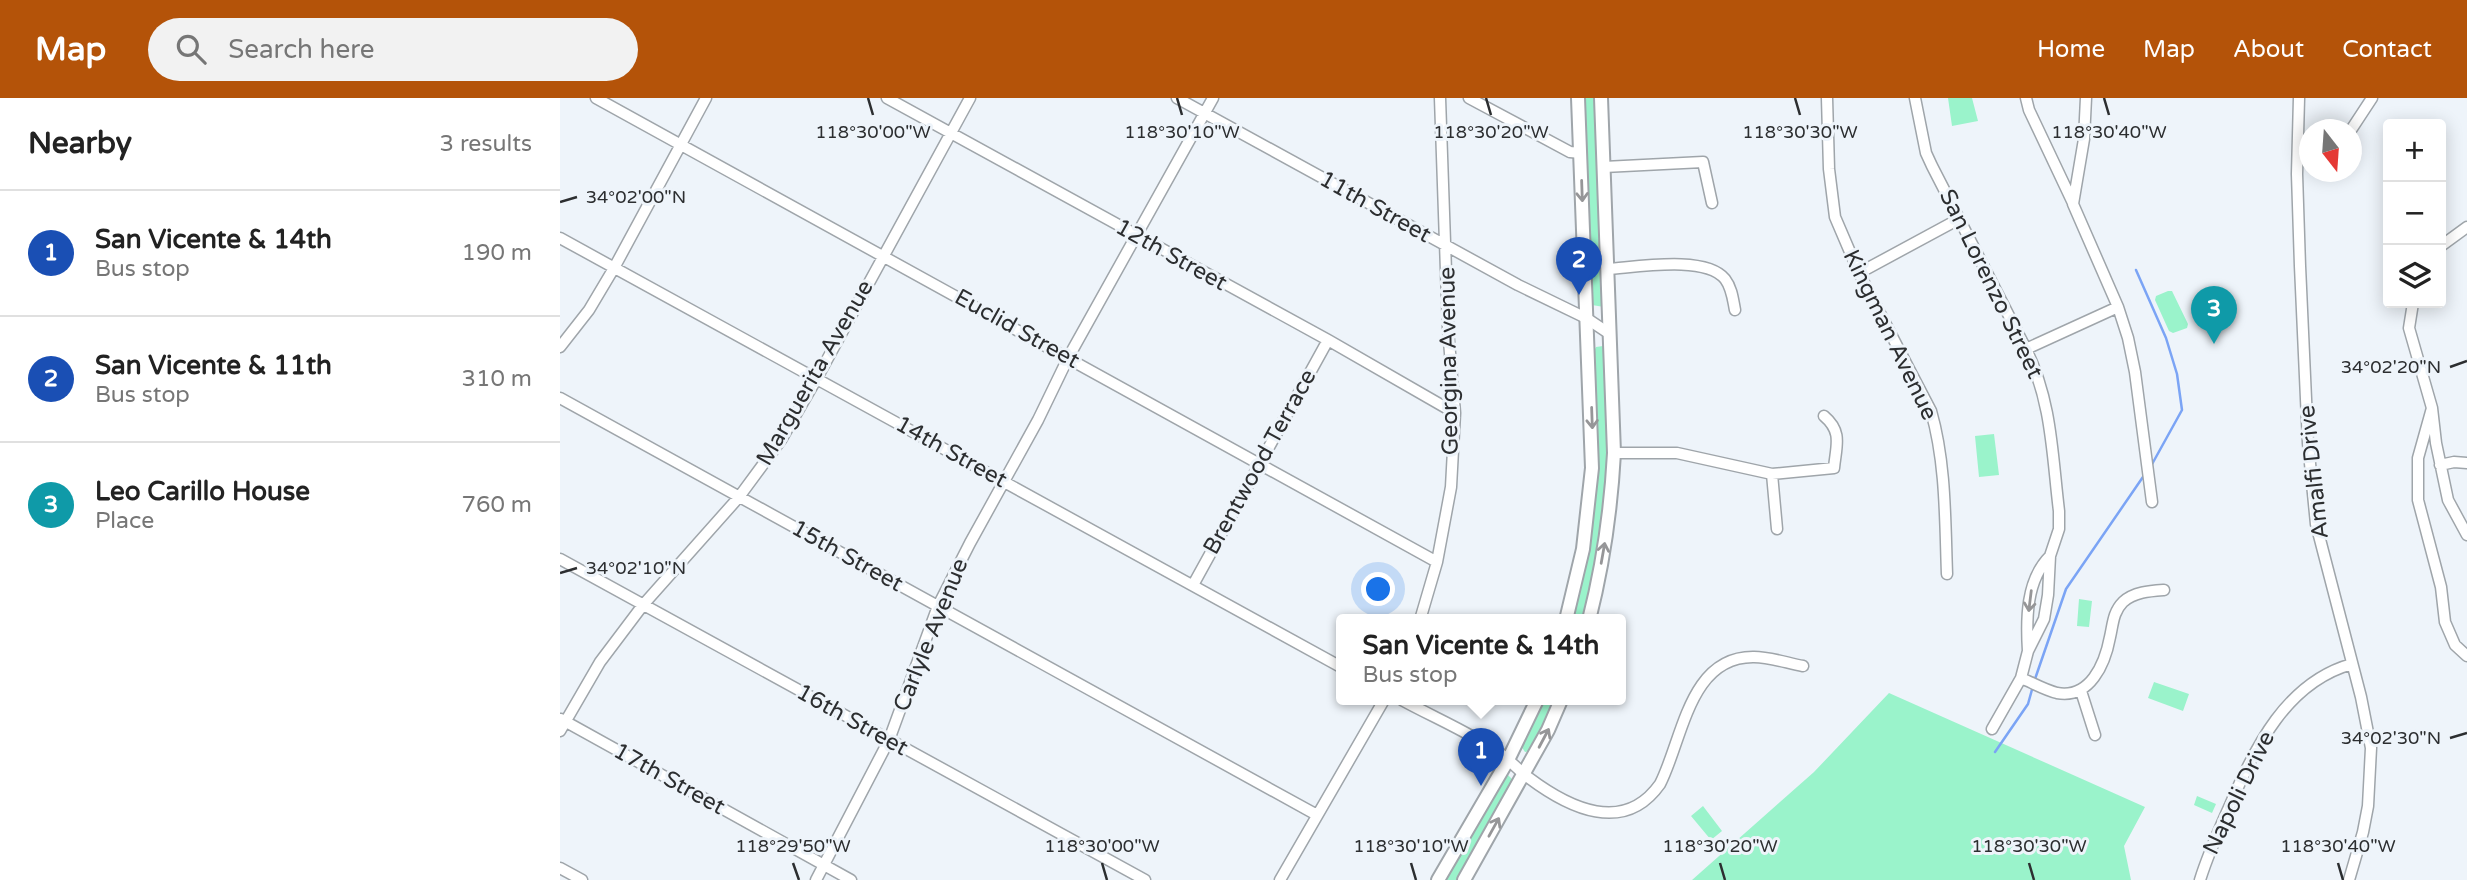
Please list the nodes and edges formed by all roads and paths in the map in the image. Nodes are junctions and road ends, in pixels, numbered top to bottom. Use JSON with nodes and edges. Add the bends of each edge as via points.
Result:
{"nodes":[{"id":1,"x":596,"y":98,"type":"edge"},
{"id":2,"x":706,"y":98,"type":"edge"},
{"id":3,"x":887,"y":98,"type":"edge"},
{"id":4,"x":970,"y":98,"type":"edge"},
{"id":5,"x":1177,"y":98,"type":"edge"},
{"id":6,"x":1213,"y":98,"type":"edge"},
{"id":7,"x":1440,"y":98,"type":"edge"},
{"id":8,"x":1469,"y":98,"type":"edge"},
{"id":9,"x":1578,"y":98,"type":"edge"},
{"id":10,"x":1601,"y":98,"type":"edge"},
{"id":11,"x":1827,"y":98,"type":"edge"},
{"id":12,"x":1915,"y":98,"type":"edge"},
{"id":13,"x":2026,"y":98,"type":"edge"},
{"id":14,"x":2086,"y":98,"type":"edge"},
{"id":15,"x":2299,"y":98,"type":"edge"},
{"id":16,"x":2372,"y":98,"type":"edge"},
{"id":17,"x":1204,"y":113,"type":"junction"},
{"id":18,"x":2358,"y":119,"type":"edge"},
{"id":19,"x":951,"y":133,"type":"junction"},
{"id":20,"x":680,"y":144,"type":"junction"},
{"id":21,"x":1581,"y":153,"type":"junction"},
{"id":22,"x":1604,"y":167,"type":"junction"},
{"id":23,"x":2297,"y":174,"type":"joint"},
{"id":24,"x":1712,"y":203,"type":"dead end"},
{"id":25,"x":2073,"y":204,"type":"junction"},
{"id":26,"x":1959,"y":219,"type":"junction"},
{"id":27,"x":2467,"y":227,"type":"edge"},
{"id":28,"x":1136,"y":235,"type":"junction"},
{"id":29,"x":560,"y":238,"type":"edge"},
{"id":30,"x":2442,"y":245,"type":"edge"},
{"id":31,"x":1446,"y":246,"type":"junction"},
{"id":32,"x":884,"y":256,"type":"junction"},
{"id":33,"x":614,"y":268,"type":"junction"},
{"id":34,"x":1608,"y":269,"type":"junction"},
{"id":35,"x":1859,"y":272,"type":"junction"},
{"id":36,"x":2118,"y":307,"type":"junction"},
{"id":37,"x":2412,"y":308,"type":"edge"},
{"id":38,"x":1735,"y":310,"type":"dead end"},
{"id":39,"x":1586,"y":318,"type":"junction"},
{"id":40,"x":1610,"y":334,"type":"junction"},
{"id":41,"x":1328,"y":340,"type":"junction"},
{"id":42,"x":560,"y":347,"type":"edge"},
{"id":43,"x":2026,"y":349,"type":"junction"},
{"id":44,"x":1068,"y":358,"type":"junction"},
{"id":45,"x":817,"y":379,"type":"junction"},
{"id":46,"x":560,"y":398,"type":"edge"},
{"id":47,"x":2432,"y":408,"type":"junction"},
{"id":48,"x":1455,"y":413,"type":"junction"},
{"id":49,"x":1824,"y":416,"type":"dead end"},
{"id":50,"x":1614,"y":453,"type":"junction"},
{"id":51,"x":1259,"y":462,"type":"junction"},
{"id":52,"x":2467,"y":463,"type":"edge"},
{"id":53,"x":2441,"y":465,"type":"junction"},
{"id":54,"x":1772,"y":474,"type":"junction"},
{"id":55,"x":1004,"y":481,"type":"junction"},
{"id":56,"x":739,"y":497,"type":"junction"},
{"id":57,"x":2152,"y":502,"type":"dead end"},
{"id":58,"x":1777,"y":529,"type":"dead end"},
{"id":59,"x":2467,"y":535,"type":"edge"},
{"id":60,"x":2050,"y":556,"type":"junction"},
{"id":61,"x":560,"y":559,"type":"edge"},
{"id":62,"x":1437,"y":562,"type":"junction"},
{"id":63,"x":1947,"y":574,"type":"dead end"},
{"id":64,"x":1193,"y":585,"type":"junction"},
{"id":65,"x":2164,"y":590,"type":"dead end"},
{"id":66,"x":643,"y":604,"type":"junction"},
{"id":67,"x":938,"y":606,"type":"junction"},
{"id":68,"x":1422,"y":614,"type":"edge"},
{"id":69,"x":1567,"y":614,"type":"edge"},
{"id":70,"x":1590,"y":614,"type":"edge"},
{"id":71,"x":2028,"y":652,"type":"junction"},
{"id":72,"x":2467,"y":656,"type":"edge"},
{"id":73,"x":1336,"y":664,"type":"edge"},
{"id":74,"x":2352,"y":664,"type":"junction"},
{"id":75,"x":1803,"y":666,"type":"dead end"},
{"id":76,"x":2021,"y":678,"type":"junction"},
{"id":77,"x":2081,"y":691,"type":"junction"},
{"id":78,"x":1381,"y":705,"type":"edge"},
{"id":79,"x":1411,"y":705,"type":"edge"},
{"id":80,"x":1535,"y":705,"type":"edge"},
{"id":81,"x":1559,"y":705,"type":"edge"},
{"id":82,"x":562,"y":724,"type":"edge"},
{"id":83,"x":1992,"y":730,"type":"dead end"},
{"id":84,"x":2095,"y":735,"type":"dead end"},
{"id":85,"x":889,"y":740,"type":"junction"},
{"id":86,"x":1508,"y":760,"type":"junction"},
{"id":87,"x":1524,"y":774,"type":"junction"},
{"id":88,"x":1317,"y":815,"type":"junction"},
{"id":89,"x":825,"y":865,"type":"junction"},
{"id":90,"x":560,"y":868,"type":"edge"},
{"id":91,"x":582,"y":880,"type":"edge"},
{"id":92,"x":816,"y":880,"type":"edge"},
{"id":93,"x":851,"y":880,"type":"edge"},
{"id":94,"x":1145,"y":880,"type":"edge"},
{"id":95,"x":1280,"y":880,"type":"edge"},
{"id":96,"x":1438,"y":880,"type":"edge"},
{"id":97,"x":1464,"y":880,"type":"edge"},
{"id":98,"x":2200,"y":880,"type":"edge"},
{"id":99,"x":2349,"y":880,"type":"edge"}],
"edges":[{"from":1,"to":20,"type":"street","name":"Euclid Street"},
{"from":2,"to":20,"type":"street"},
{"from":3,"to":19,"type":"street","name":"12th Street"},
{"from":4,"to":19,"type":"street","name":"Marguerita Avenue"},
{"from":5,"to":17,"type":"street","name":"11th Street"},
{"from":6,"to":17,"type":"street","name":"Carlyle Avenue"},
{"from":7,"to":31,"type":"street","name":"Georgina Avenue"},
{"from":8,"to":21,"type":"street","via":[[1570,152]]},
{"from":9,"to":21,"type":"main road"},
{"from":10,"to":22,"type":"main road"},
{"from":11,"to":35,"type":"street","name":"Kingman Avenue","via":[[1835,217]]},
{"from":12,"to":26,"type":"street","name":"San Lorenzo Street","via":[[1926,153]]},
{"from":13,"to":25,"type":"street"},
{"from":14,"to":25,"type":"street"},
{"from":15,"to":23,"type":"street","name":"Amalfi Drive"},
{"from":16,"to":18,"type":"street"},
{"from":17,"to":28,"type":"street","name":"Carlyle Avenue"},
{"from":17,"to":31,"type":"street","name":"11th Street"},
{"from":19,"to":28,"type":"street","name":"12th Street"},
{"from":19,"to":32,"type":"street","name":"Marguerita Avenue"},
{"from":20,"to":32,"type":"street","name":"Euclid Street"},
{"from":20,"to":33,"type":"street"},
{"from":21,"to":39,"type":"main road","one_way":true},
{"from":22,"to":24,"type":"street","via":[[1703,162]]},
{"from":22,"to":34,"type":"main road"},
{"from":23,"to":74,"type":"street","name":"Amalfi Drive","via":[[2313,501]]},
{"from":25,"to":36,"type":"street"},
{"from":26,"to":35,"type":"street"},
{"from":26,"to":43,"type":"street","name":"San Lorenzo Street"},
{"from":27,"to":30,"type":"street"},
{"from":28,"to":41,"type":"street","name":"12th Street"},
{"from":28,"to":44,"type":"street","name":"Carlyle Avenue"},
{"from":29,"to":33,"type":"street","name":"14th Street"},
{"from":31,"to":39,"type":"street","name":"11th Street"},
{"from":31,"to":48,"type":"street","name":"Georgina Avenue"},
{"from":32,"to":44,"type":"street","name":"Euclid Street"},
{"from":32,"to":45,"type":"street","name":"Marguerita Avenue"},
{"from":33,"to":42,"type":"street"},
{"from":33,"to":45,"type":"street","name":"14th Street"},
{"from":34,"to":38,"type":"street","via":[[1704,266],[1724,278]]},
{"from":34,"to":40,"type":"main road"},
{"from":35,"to":63,"type":"street","name":"Kingman Avenue","via":[[1937,431]]},
{"from":36,"to":43,"type":"street"},
{"from":36,"to":57,"type":"street","via":[[2135,372]]},
{"from":37,"to":47,"type":"street","via":[[2409,328]]},
{"from":39,"to":40,"type":"street","name":"11th Street"},
{"from":39,"to":69,"type":"main road","one_way":true,"via":[[1592,468],[1583,549]]},
{"from":40,"to":50,"type":"main road"},
{"from":41,"to":48,"type":"street","name":"12th Street"},
{"from":41,"to":51,"type":"street","name":"Brentwood Terrace"},
{"from":43,"to":60,"type":"street","name":"San Lorenzo Street","via":[[2047,405],[2059,529]]},
{"from":44,"to":51,"type":"street","name":"Euclid Street"},
{"from":44,"to":55,"type":"street","name":"Carlyle Avenue"},
{"from":45,"to":55,"type":"street","name":"14th Street"},
{"from":45,"to":56,"type":"street","name":"Marguerita Avenue","via":[[781,440]]},
{"from":46,"to":56,"type":"street","name":"15th Street"},
{"from":47,"to":53,"type":"street"},
{"from":47,"to":72,"type":"street","via":[[2418,458],[2418,500],[2441,587],[2445,622],[2455,645]]},
{"from":48,"to":62,"type":"street","name":"Georgina Avenue","via":[[1451,487]]},
{"from":49,"to":54,"type":"street","via":[[1838,433],[1834,468]]},
{"from":50,"to":54,"type":"street","via":[[1677,453]]},
{"from":70,"to":50,"type":"main road","one_way":true,"via":[[1612,496]]},
{"from":51,"to":62,"type":"street","name":"Euclid Street"},
{"from":51,"to":64,"type":"street","name":"Brentwood Terrace"},
{"from":52,"to":53,"type":"street"},
{"from":53,"to":59,"type":"street","via":[[2448,500]]},
{"from":54,"to":58,"type":"street"},
{"from":55,"to":64,"type":"street","name":"14th Street"},
{"from":55,"to":67,"type":"street","name":"Carlyle Avenue"},
{"from":56,"to":66,"type":"street","name":"Marguerita Avenue"},
{"from":56,"to":67,"type":"street","name":"15th Street"},
{"from":60,"to":71,"type":"street","name":"San Lorenzo Street","via":[[2044,619]]},
{"from":60,"to":71,"type":"street","name":"San Lorenzo Street","one_way":true,"via":[[2032,585]]},
{"from":61,"to":66,"type":"street","name":"16th Street"},
{"from":62,"to":68,"type":"street","name":"Georgina Avenue"},
{"from":64,"to":73,"type":"street","name":"14th Street"},
{"from":65,"to":77,"type":"street","via":[[2132,596],[2118,609],[2097,675]]},
{"from":66,"to":82,"type":"street","name":"Marguerita Avenue"},
{"from":66,"to":85,"type":"street","name":"16th Street"},
{"from":67,"to":85,"type":"street","name":"Carlyle Avenue"},
{"from":67,"to":88,"type":"street","name":"15th Street"},
{"from":71,"to":76,"type":"street","name":"San Lorenzo Street"},
{"from":74,"to":98,"type":"street","name":"Napoli Drive","via":[[2322,675],[2274,721],[2243,774]]},
{"from":74,"to":99,"type":"street","name":"Amalfi Drive","via":[[2367,723],[2371,782]]},
{"from":75,"to":87,"type":"street","via":[[1742,658],[1709,674],[1697,692],[1660,784],[1636,806],[1616,813],[1591,811]]},
{"from":76,"to":77,"type":"street","via":[[2053,692]]},
{"from":76,"to":83,"type":"street","name":"San Lorenzo Street"},
{"from":77,"to":84,"type":"street"},
{"from":78,"to":88,"type":"street"},
{"from":79,"to":86,"type":"street"},
{"from":80,"to":86,"type":"main road"},
{"from":87,"to":81,"type":"main road","one_way":true},
{"from":82,"to":89,"type":"street","name":"17th Street"},
{"from":85,"to":89,"type":"street","name":"Carlyle Avenue"},
{"from":85,"to":94,"type":"street","name":"16th Street"},
{"from":86,"to":87,"type":"street"},
{"from":86,"to":96,"type":"main road"},
{"from":97,"to":87,"type":"main road","one_way":true},
{"from":88,"to":95,"type":"street"},
{"from":89,"to":92,"type":"street","name":"Carlyle Avenue"},
{"from":89,"to":93,"type":"street","name":"17th Street"},
{"from":90,"to":91,"type":"street"}]}
